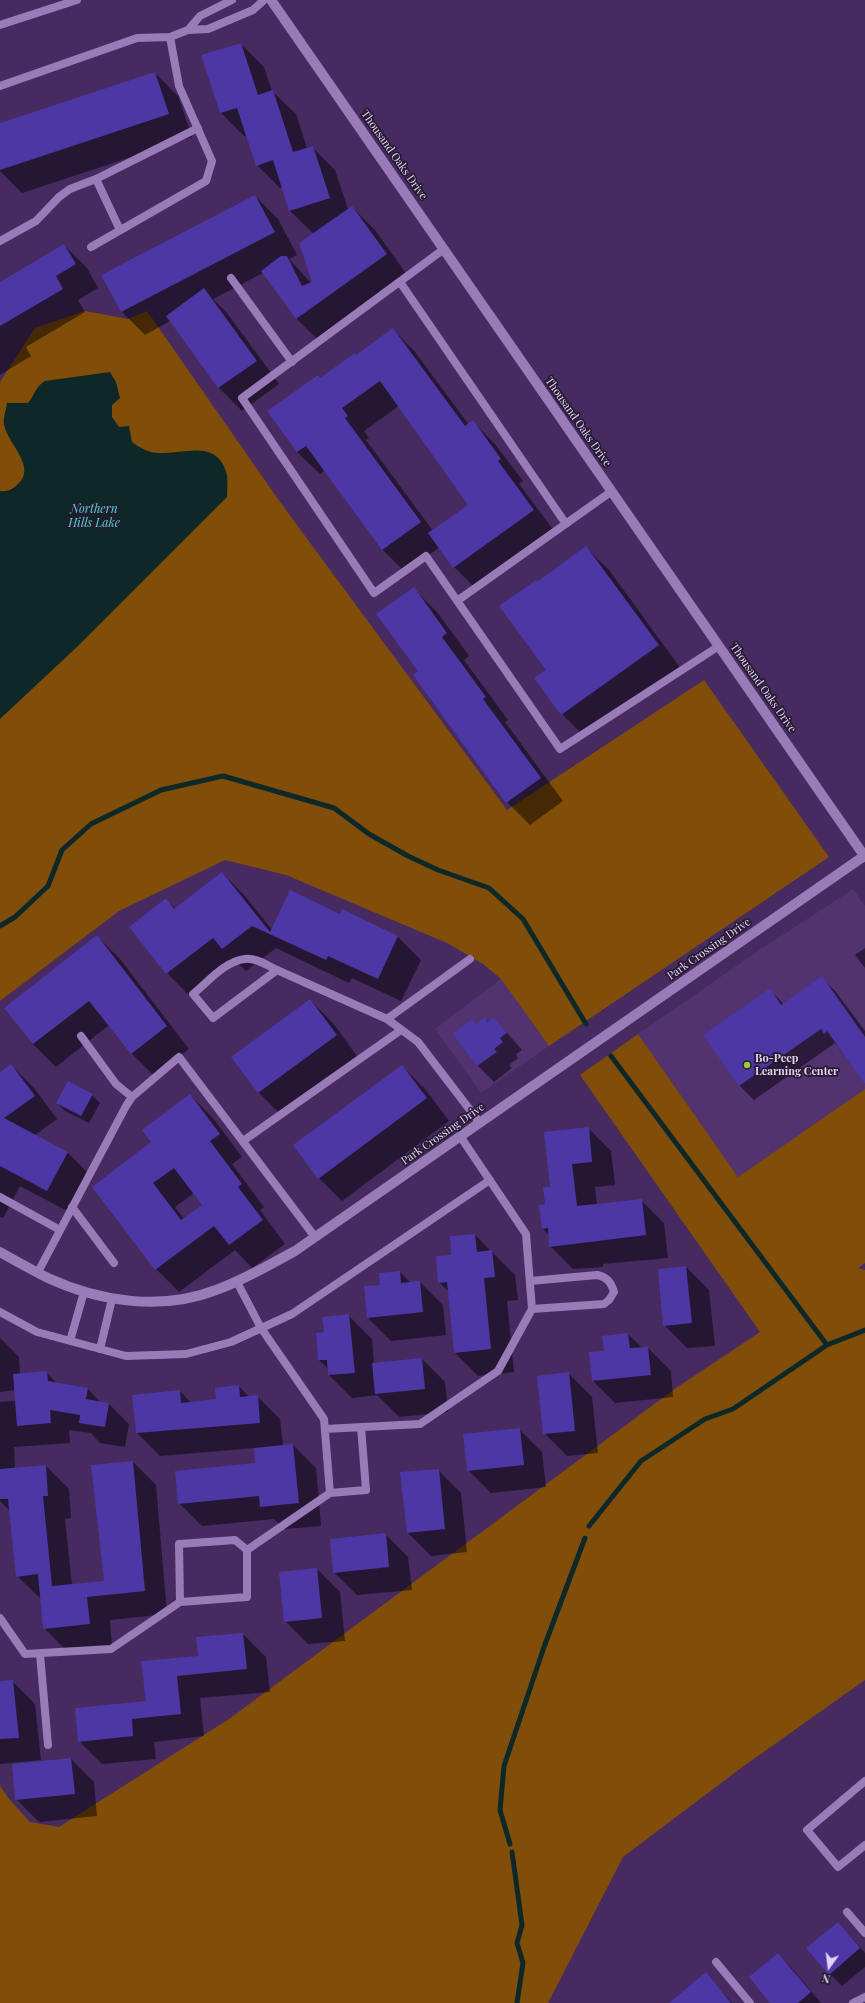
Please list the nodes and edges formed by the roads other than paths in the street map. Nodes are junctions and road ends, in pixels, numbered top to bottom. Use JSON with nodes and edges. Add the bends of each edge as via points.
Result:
{"nodes":[{"id":1,"x":77,"y":0,"type":"edge"},
{"id":2,"x":232,"y":0,"type":"edge"},
{"id":3,"x":264,"y":0,"type":"edge"},
{"id":4,"x":271,"y":0,"type":"edge"},
{"id":5,"x":0,"y":25,"type":"edge"},
{"id":6,"x":188,"y":30,"type":"junction"},
{"id":7,"x":170,"y":37,"type":"junction"},
{"id":8,"x":0,"y":86,"type":"edge"},
{"id":9,"x":198,"y":128,"type":"junction"},
{"id":10,"x":96,"y":179,"type":"junction"},
{"id":11,"x":120,"y":230,"type":"junction"},
{"id":12,"x":0,"y":241,"type":"edge"},
{"id":13,"x":91,"y":247,"type":"dead end"},
{"id":14,"x":444,"y":249,"type":"junction"},
{"id":15,"x":230,"y":278,"type":"dead end"},
{"id":16,"x":400,"y":282,"type":"junction"},
{"id":17,"x":292,"y":362,"type":"junction"},
{"id":18,"x":612,"y":491,"type":"junction"},
{"id":19,"x":566,"y":524,"type":"junction"},
{"id":20,"x":457,"y":601,"type":"junction"},
{"id":21,"x":719,"y":646,"type":"junction"},
{"id":22,"x":865,"y":857,"type":"edge"},
{"id":23,"x":470,"y":959,"type":"dead end"},
{"id":24,"x":277,"y":970,"type":"junction"},
{"id":25,"x":387,"y":1019,"type":"junction"},
{"id":26,"x":401,"y":1030,"type":"junction"},
{"id":27,"x":81,"y":1036,"type":"dead end"},
{"id":28,"x":132,"y":1097,"type":"junction"},
{"id":29,"x":480,"y":1123,"type":"junction"},
{"id":30,"x":460,"y":1136,"type":"junction"},
{"id":31,"x":243,"y":1141,"type":"junction"},
{"id":32,"x":490,"y":1180,"type":"junction"},
{"id":33,"x":0,"y":1197,"type":"edge"},
{"id":34,"x":72,"y":1207,"type":"junction"},
{"id":35,"x":60,"y":1230,"type":"junction"},
{"id":36,"x":315,"y":1237,"type":"junction"},
{"id":37,"x":0,"y":1252,"type":"edge"},
{"id":38,"x":114,"y":1263,"type":"dead end"},
{"id":39,"x":38,"y":1272,"type":"junction"},
{"id":40,"x":530,"y":1281,"type":"junction"},
{"id":41,"x":237,"y":1282,"type":"junction"},
{"id":42,"x":84,"y":1292,"type":"junction"},
{"id":43,"x":112,"y":1299,"type":"junction"},
{"id":44,"x":532,"y":1309,"type":"junction"},
{"id":45,"x":0,"y":1312,"type":"edge"},
{"id":46,"x":261,"y":1328,"type":"junction"},
{"id":47,"x":70,"y":1341,"type":"junction"},
{"id":48,"x":100,"y":1349,"type":"junction"},
{"id":49,"x":361,"y":1427,"type":"junction"},
{"id":50,"x":325,"y":1429,"type":"junction"},
{"id":51,"x":330,"y":1493,"type":"junction"},
{"id":52,"x":247,"y":1550,"type":"junction"},
{"id":53,"x":180,"y":1602,"type":"junction"},
{"id":54,"x":0,"y":1618,"type":"edge"},
{"id":55,"x":40,"y":1654,"type":"junction"},
{"id":56,"x":48,"y":1745,"type":"dead end"},
{"id":57,"x":865,"y":1781,"type":"edge"},
{"id":58,"x":865,"y":1845,"type":"edge"},
{"id":59,"x":847,"y":1912,"type":"dead end"},
{"id":60,"x":865,"y":1933,"type":"edge"},
{"id":61,"x":716,"y":1962,"type":"dead end"},
{"id":62,"x":865,"y":1997,"type":"edge"},
{"id":63,"x":750,"y":2003,"type":"edge"},
{"id":64,"x":853,"y":2003,"type":"edge"}],
"edges":[{"from":1,"to":5,"type":"lane"},
{"from":2,"to":6,"type":"lane","via":[[200,16]]},
{"from":3,"to":6,"type":"lane","via":[[253,10],[208,29]]},
{"from":4,"to":14,"type":"main road","name":"Thousand Oaks Drive"},
{"from":6,"to":7,"type":"lane"},
{"from":7,"to":8,"type":"lane","via":[[137,38]]},
{"from":7,"to":9,"type":"lane","via":[[179,86]]},
{"from":9,"to":10,"type":"lane"},
{"from":9,"to":11,"type":"lane","via":[[212,161],[206,181]]},
{"from":10,"to":11,"type":"lane"},
{"from":10,"to":12,"type":"lane","via":[[70,189],[36,221]]},
{"from":11,"to":13,"type":"lane"},
{"from":14,"to":16,"type":"lane"},
{"from":14,"to":18,"type":"main road","name":"Thousand Oaks Drive"},
{"from":15,"to":17,"type":"lane"},
{"from":16,"to":17,"type":"lane"},
{"from":16,"to":19,"type":"lane"},
{"from":17,"to":20,"type":"lane","via":[[242,398],[374,593],[426,556]]},
{"from":18,"to":19,"type":"lane"},
{"from":18,"to":21,"type":"main road","name":"Thousand Oaks Drive"},
{"from":19,"to":20,"type":"lane"},
{"from":20,"to":21,"type":"lane","via":[[560,749]]},
{"from":21,"to":22,"type":"main road","name":"Thousand Oaks Drive"},
{"from":22,"to":29,"type":"main road","name":"Park Crossing Drive"},
{"from":23,"to":25,"type":"lane"},
{"from":24,"to":24,"type":"lane","via":[[213,1018],[193,994],[230,964],[246,958]]},
{"from":24,"to":25,"type":"lane"},
{"from":25,"to":26,"type":"lane"},
{"from":26,"to":29,"type":"lane","via":[[418,1042]]},
{"from":26,"to":31,"type":"lane"},
{"from":27,"to":28,"type":"lane","via":[[116,1084]]},
{"from":28,"to":31,"type":"lane","via":[[179,1057]]},
{"from":28,"to":34,"type":"lane"},
{"from":29,"to":30,"type":"main road","name":"Park Crossing Drive"},
{"from":30,"to":32,"type":"lane"},
{"from":30,"to":36,"type":"main road","name":"Park Crossing Drive"},
{"from":31,"to":36,"type":"lane"},
{"from":32,"to":40,"type":"lane","via":[[526,1234]]},
{"from":32,"to":46,"type":"lane","via":[[292,1314]]},
{"from":33,"to":35,"type":"lane"},
{"from":34,"to":35,"type":"lane"},
{"from":34,"to":38,"type":"lane"},
{"from":35,"to":39,"type":"lane"},
{"from":36,"to":41,"type":"main road","name":"Park Crossing Drive","via":[[295,1251]]},
{"from":37,"to":39,"type":"main road","name":"Park Crossing Drive"},
{"from":39,"to":42,"type":"main road","name":"Park Crossing Drive"},
{"from":40,"to":44,"type":"lane"},
{"from":40,"to":44,"type":"lane","via":[[597,1275],[605,1277],[612,1284],[614,1292],[610,1300],[604,1304]]},
{"from":41,"to":43,"type":"main road","name":"Park Crossing Drive","via":[[215,1291],[172,1300]]},
{"from":41,"to":46,"type":"lane"},
{"from":42,"to":43,"type":"main road","name":"Park Crossing Drive"},
{"from":42,"to":47,"type":"lane"},
{"from":43,"to":48,"type":"lane"},
{"from":44,"to":49,"type":"lane","via":[[498,1371],[420,1424]]},
{"from":45,"to":47,"type":"lane","via":[[37,1332]]},
{"from":46,"to":48,"type":"lane","via":[[232,1342],[186,1354],[126,1356]]},
{"from":46,"to":50,"type":"lane","via":[[324,1419]]},
{"from":47,"to":48,"type":"lane"},
{"from":49,"to":50,"type":"lane"},
{"from":49,"to":51,"type":"lane","via":[[366,1490]]},
{"from":50,"to":51,"type":"lane"},
{"from":51,"to":52,"type":"lane"},
{"from":52,"to":53,"type":"lane","via":[[247,1597]]},
{"from":52,"to":53,"type":"lane","via":[[235,1540],[179,1544]]},
{"from":53,"to":55,"type":"lane","via":[[111,1649]]},
{"from":54,"to":55,"type":"lane","via":[[25,1654]]},
{"from":55,"to":56,"type":"lane"},
{"from":57,"to":58,"type":"lane","via":[[807,1830],[838,1867]]},
{"from":59,"to":60,"type":"lane"},
{"from":61,"to":63,"type":"lane"},
{"from":62,"to":64,"type":"lane"}]}
